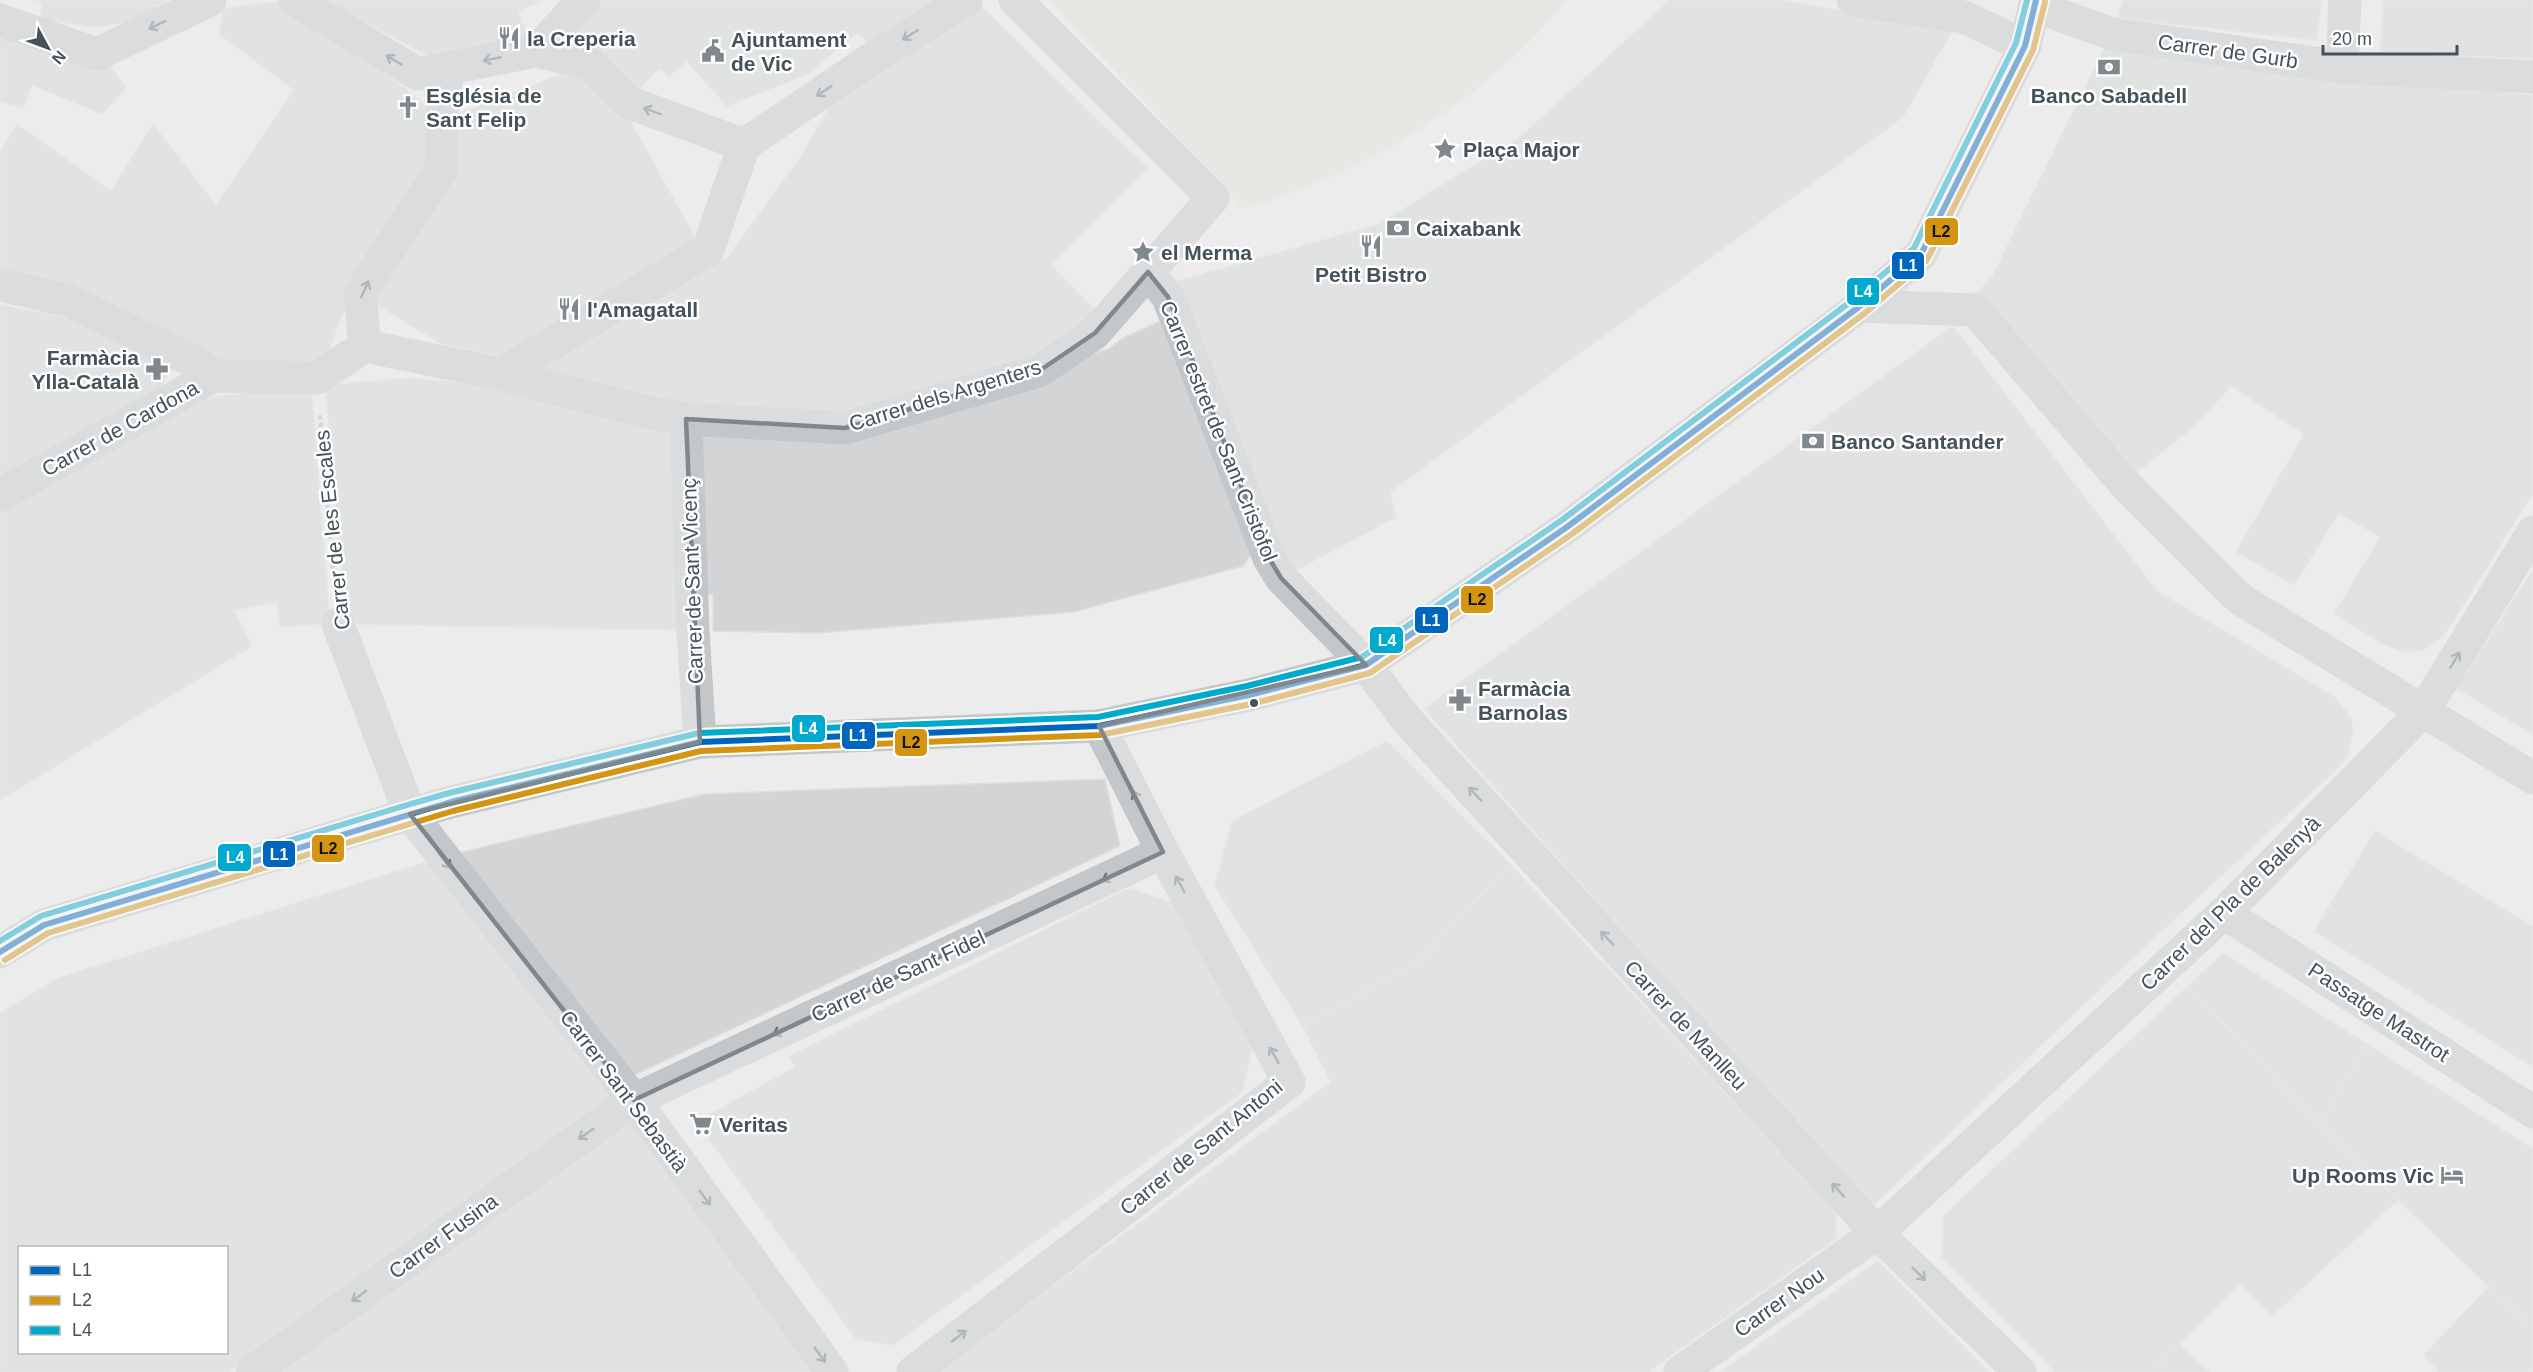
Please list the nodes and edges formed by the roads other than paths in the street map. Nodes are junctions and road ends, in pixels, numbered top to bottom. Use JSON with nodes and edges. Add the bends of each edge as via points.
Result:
{"nodes":[{"id":1,"x":210,"y":0,"type":"edge"},
{"id":2,"x":295,"y":0,"type":"edge"},
{"id":3,"x":584,"y":0,"type":"edge"},
{"id":4,"x":1015,"y":0,"type":"edge"},
{"id":5,"x":1853,"y":0,"type":"edge"},
{"id":6,"x":2345,"y":0,"type":"edge"},
{"id":7,"x":2036,"y":3,"type":"edge"},
{"id":8,"x":957,"y":6,"type":"edge"},
{"id":9,"x":0,"y":20,"type":"edge"},
{"id":10,"x":2025,"y":46,"type":"junction"},
{"id":11,"x":536,"y":51,"type":"junction"},
{"id":12,"x":448,"y":68,"type":"junction"},
{"id":13,"x":2342,"y":68,"type":"junction"},
{"id":14,"x":2533,"y":77,"type":"edge"},
{"id":15,"x":744,"y":144,"type":"junction"},
{"id":16,"x":1156,"y":263,"type":"junction"},
{"id":17,"x":0,"y":285,"type":"edge"},
{"id":18,"x":1860,"y":306,"type":"junction"},
{"id":19,"x":365,"y":346,"type":"junction"},
{"id":20,"x":501,"y":374,"type":"junction"},
{"id":21,"x":213,"y":376,"type":"junction"},
{"id":22,"x":686,"y":419,"type":"junction"},
{"id":23,"x":0,"y":495,"type":"edge"},
{"id":24,"x":2533,"y":532,"type":"edge"},
{"id":25,"x":338,"y":624,"type":"road end"},
{"id":26,"x":1366,"y":665,"type":"junction"},
{"id":27,"x":2424,"y":710,"type":"junction"},
{"id":28,"x":1099,"y":726,"type":"junction"},
{"id":29,"x":700,"y":742,"type":"junction"},
{"id":30,"x":2533,"y":778,"type":"edge"},
{"id":31,"x":410,"y":814,"type":"junction"},
{"id":32,"x":1163,"y":852,"type":"junction"},
{"id":33,"x":2224,"y":913,"type":"junction"},
{"id":34,"x":0,"y":952,"type":"edge"},
{"id":35,"x":634,"y":1100,"type":"junction"},
{"id":36,"x":2533,"y":1112,"type":"edge"},
{"id":37,"x":1877,"y":1233,"type":"junction"},
{"id":38,"x":252,"y":1372,"type":"edge"},
{"id":39,"x":832,"y":1372,"type":"edge"},
{"id":40,"x":913,"y":1372,"type":"edge"},
{"id":41,"x":1680,"y":1372,"type":"edge"},
{"id":42,"x":2020,"y":1372,"type":"edge"}],
"edges":[{"from":1,"to":9,"type":"street","one_way":true,"via":[[97,54]]},
{"from":12,"to":2,"type":"street","one_way":true,"via":[[418,74]]},
{"from":3,"to":11,"type":"street"},
{"from":4,"to":16,"type":"street","via":[[1213,198]]},
{"from":5,"to":10,"type":"street","via":[[1964,17]]},
{"from":6,"to":13,"type":"street"},
{"from":7,"to":10,"type":"street"},
{"from":7,"to":13,"type":"street","name":"Carrer de Gurb","via":[[2112,34]]},
{"from":8,"to":15,"type":"street","one_way":true},
{"from":10,"to":18,"type":"street","via":[[1921,254]]},
{"from":11,"to":12,"type":"street","one_way":true},
{"from":15,"to":11,"type":"street","one_way":true,"via":[[628,102],[590,64]]},
{"from":19,"to":12,"type":"street","one_way":true,"via":[[360,294],[442,168],[441,120]]},
{"from":13,"to":14,"type":"street","name":"Carrer de Gurb"},
{"from":15,"to":20,"type":"street","via":[[708,250]]},
{"from":16,"to":22,"type":"street","name":"Carrer dels Argenters","via":[[1095,333],[1039,371],[845,428]]},
{"from":16,"to":26,"type":"street","name":"Carrer estret de Sant Cristòfol","via":[[1269,558],[1281,578]]},
{"from":17,"to":21,"type":"street","via":[[67,300],[201,365]]},
{"from":18,"to":26,"type":"street","via":[[1567,527]]},
{"from":18,"to":27,"type":"street","via":[[1975,310],[2122,482],[2240,599]]},
{"from":19,"to":20,"type":"street","name":"Carrer dels Argenters"},
{"from":19,"to":21,"type":"street","name":"Carrer de Cardona","via":[[317,378]]},
{"from":20,"to":22,"type":"street","name":"Carrer dels Argenters"},
{"from":21,"to":23,"type":"street","name":"Carrer de Cardona"},
{"from":22,"to":29,"type":"street","name":"Carrer de Sant Vicenç"},
{"from":27,"to":24,"type":"street","name":"Carrer del Pla de Balenyà","one_way":true},
{"from":25,"to":31,"type":"street","name":"Carrer de les Escales"},
{"from":26,"to":28,"type":"street","via":[[1249,695]]},
{"from":37,"to":26,"type":"street","name":"Carrer de Manlleu","one_way":true,"via":[[1406,719]]},
{"from":27,"to":30,"type":"street"},
{"from":27,"to":33,"type":"street","name":"Carrer del Pla de Balenyà"},
{"from":28,"to":29,"type":"street"},
{"from":32,"to":28,"type":"street","name":"Carrer de Sant Antoni","one_way":true},
{"from":29,"to":31,"type":"street"},
{"from":31,"to":34,"type":"street","via":[[44,925]]},
{"from":31,"to":35,"type":"street","name":"Carrer Sant Sebastià","one_way":true},
{"from":32,"to":35,"type":"street","name":"Carrer de Sant Fidel","one_way":true},
{"from":40,"to":32,"type":"street","name":"Carrer de Sant Antoni","one_way":true,"via":[[1289,1082]]},
{"from":33,"to":36,"type":"street","name":"Passatge Mastrot"},
{"from":33,"to":37,"type":"street","name":"Carrer del Pla de Balenyà"},
{"from":35,"to":38,"type":"street","name":"Carrer Fusina","one_way":true},
{"from":35,"to":39,"type":"street","name":"Carrer Sant Sebastià","one_way":true},
{"from":37,"to":41,"type":"street","name":"Carrer Nou"},
{"from":37,"to":42,"type":"street","name":"Carrer de Manlleu","one_way":true}]}
